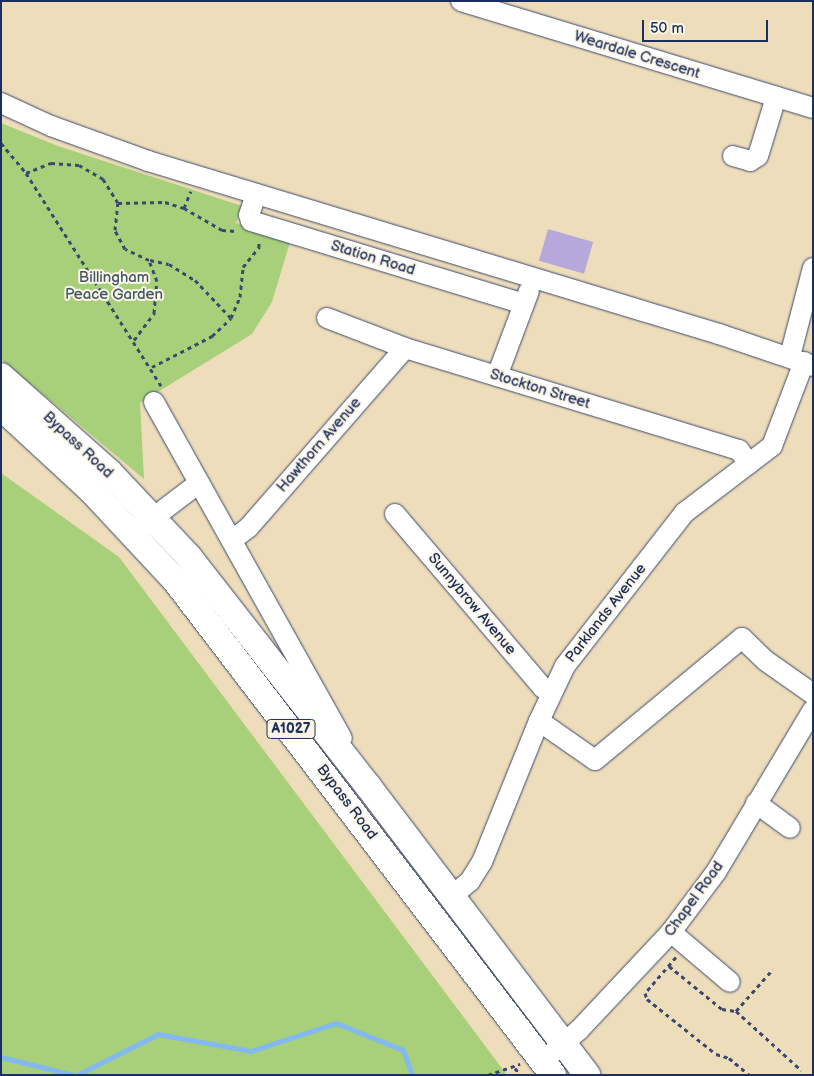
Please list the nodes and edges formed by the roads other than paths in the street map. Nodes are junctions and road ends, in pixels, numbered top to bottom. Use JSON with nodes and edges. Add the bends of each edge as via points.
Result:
{"nodes":[{"id":1,"x":461,"y":1,"type":"edge"},
{"id":2,"x":776,"y":97,"type":"junction"},
{"id":3,"x":1,"y":103,"type":"edge"},
{"id":4,"x":813,"y":108,"type":"edge"},
{"id":5,"x":733,"y":156,"type":"dead end"},
{"id":6,"x":256,"y":194,"type":"junction"},
{"id":7,"x":813,"y":268,"type":"edge"},
{"id":8,"x":533,"y":280,"type":"junction"},
{"id":9,"x":524,"y":304,"type":"junction"},
{"id":10,"x":326,"y":318,"type":"dead end"},
{"id":11,"x":405,"y":348,"type":"junction"},
{"id":12,"x":802,"y":361,"type":"edge"},
{"id":13,"x":1,"y":376,"type":"edge"},
{"id":14,"x":497,"y":376,"type":"junction"},
{"id":15,"x":154,"y":402,"type":"road end"},
{"id":16,"x":1,"y":407,"type":"edge"},
{"id":17,"x":749,"y":464,"type":"junction"},
{"id":18,"x":199,"y":483,"type":"junction"},
{"id":19,"x":395,"y":514,"type":"dead end"},
{"id":20,"x":143,"y":525,"type":"junction"},
{"id":21,"x":232,"y":540,"type":"junction"},
{"id":22,"x":552,"y":692,"type":"junction"},
{"id":23,"x":813,"y":694,"type":"edge"},
{"id":24,"x":813,"y":710,"type":"edge"},
{"id":25,"x":539,"y":721,"type":"junction"},
{"id":26,"x":368,"y":786,"type":"junction"},
{"id":27,"x":756,"y":803,"type":"junction"},
{"id":28,"x":790,"y":828,"type":"dead end"},
{"id":29,"x":451,"y":897,"type":"junction"},
{"id":30,"x":671,"y":932,"type":"junction"},
{"id":31,"x":730,"y":982,"type":"dead end"},
{"id":32,"x":564,"y":1045,"type":"junction"},
{"id":33,"x":539,"y":1067,"type":"edge"},
{"id":34,"x":587,"y":1075,"type":"edge"}],
"edges":[{"from":1,"to":2,"type":"street","name":"Weardale Crescent"},
{"from":2,"to":4,"type":"street","name":"Weardale Crescent"},
{"from":2,"to":5,"type":"street","via":[[758,156],[750,161]]},
{"from":3,"to":6,"type":"street","name":"Station Road","via":[[101,145]]},
{"from":6,"to":8,"type":"street","name":"Station Road"},
{"from":6,"to":9,"type":"street","name":"Station Road","via":[[249,219],[258,223]]},
{"from":7,"to":12,"type":"street","name":"Parklands Avenue"},
{"from":8,"to":9,"type":"street"},
{"from":8,"to":12,"type":"street","name":"Station Road"},
{"from":9,"to":14,"type":"street"},
{"from":10,"to":11,"type":"street","name":"Stockton Street"},
{"from":11,"to":14,"type":"street","name":"Stockton Street"},
{"from":11,"to":21,"type":"street","name":"Hawthorn Avenue","via":[[249,527]]},
{"from":12,"to":17,"type":"street","name":"Parklands Avenue","via":[[772,446]]},
{"from":13,"to":20,"type":"main road","name":"Bypass Road","number":"A1027","via":[[67,432]]},
{"from":14,"to":17,"type":"street","name":"Stockton Street","via":[[739,450]]},
{"from":15,"to":18,"type":"street","name":"Bypass Road"},
{"from":16,"to":20,"type":"main road","name":"Bypass Road","number":"A1027"},
{"from":17,"to":22,"type":"street","name":"Parklands Avenue","via":[[684,513],[565,666]]},
{"from":18,"to":20,"type":"street"},
{"from":18,"to":21,"type":"street","name":"Bypass Road"},
{"from":19,"to":22,"type":"street","name":"Sunnybrow Avenue","via":[[543,688]]},
{"from":20,"to":26,"type":"main road","name":"Bypass Road","number":"A1027","via":[[239,618]]},
{"from":20,"to":33,"type":"main road","name":"Bypass Road","number":"A1027","via":[[223,640]]},
{"from":21,"to":26,"type":"street","name":"Bypass Road"},
{"from":22,"to":25,"type":"street","name":"Parklands Avenue"},
{"from":23,"to":25,"type":"street","via":[[766,661],[742,638],[595,760]]},
{"from":24,"to":27,"type":"street","name":"Chapel Road"},
{"from":25,"to":29,"type":"street","name":"Parklands Avenue","via":[[482,862],[470,880]]},
{"from":26,"to":29,"type":"main road","name":"Bypass Road","number":"A1027"},
{"from":27,"to":28,"type":"street"},
{"from":27,"to":30,"type":"street","name":"Chapel Road","via":[[716,872]]},
{"from":29,"to":32,"type":"main road","name":"Bypass Road","number":"A1027"},
{"from":30,"to":31,"type":"street"},
{"from":30,"to":32,"type":"street","name":"Chapel Road"},
{"from":32,"to":33,"type":"street","name":"Chapel Road"},
{"from":32,"to":34,"type":"main road","name":"Bypass Road","number":"A1027"}]}
